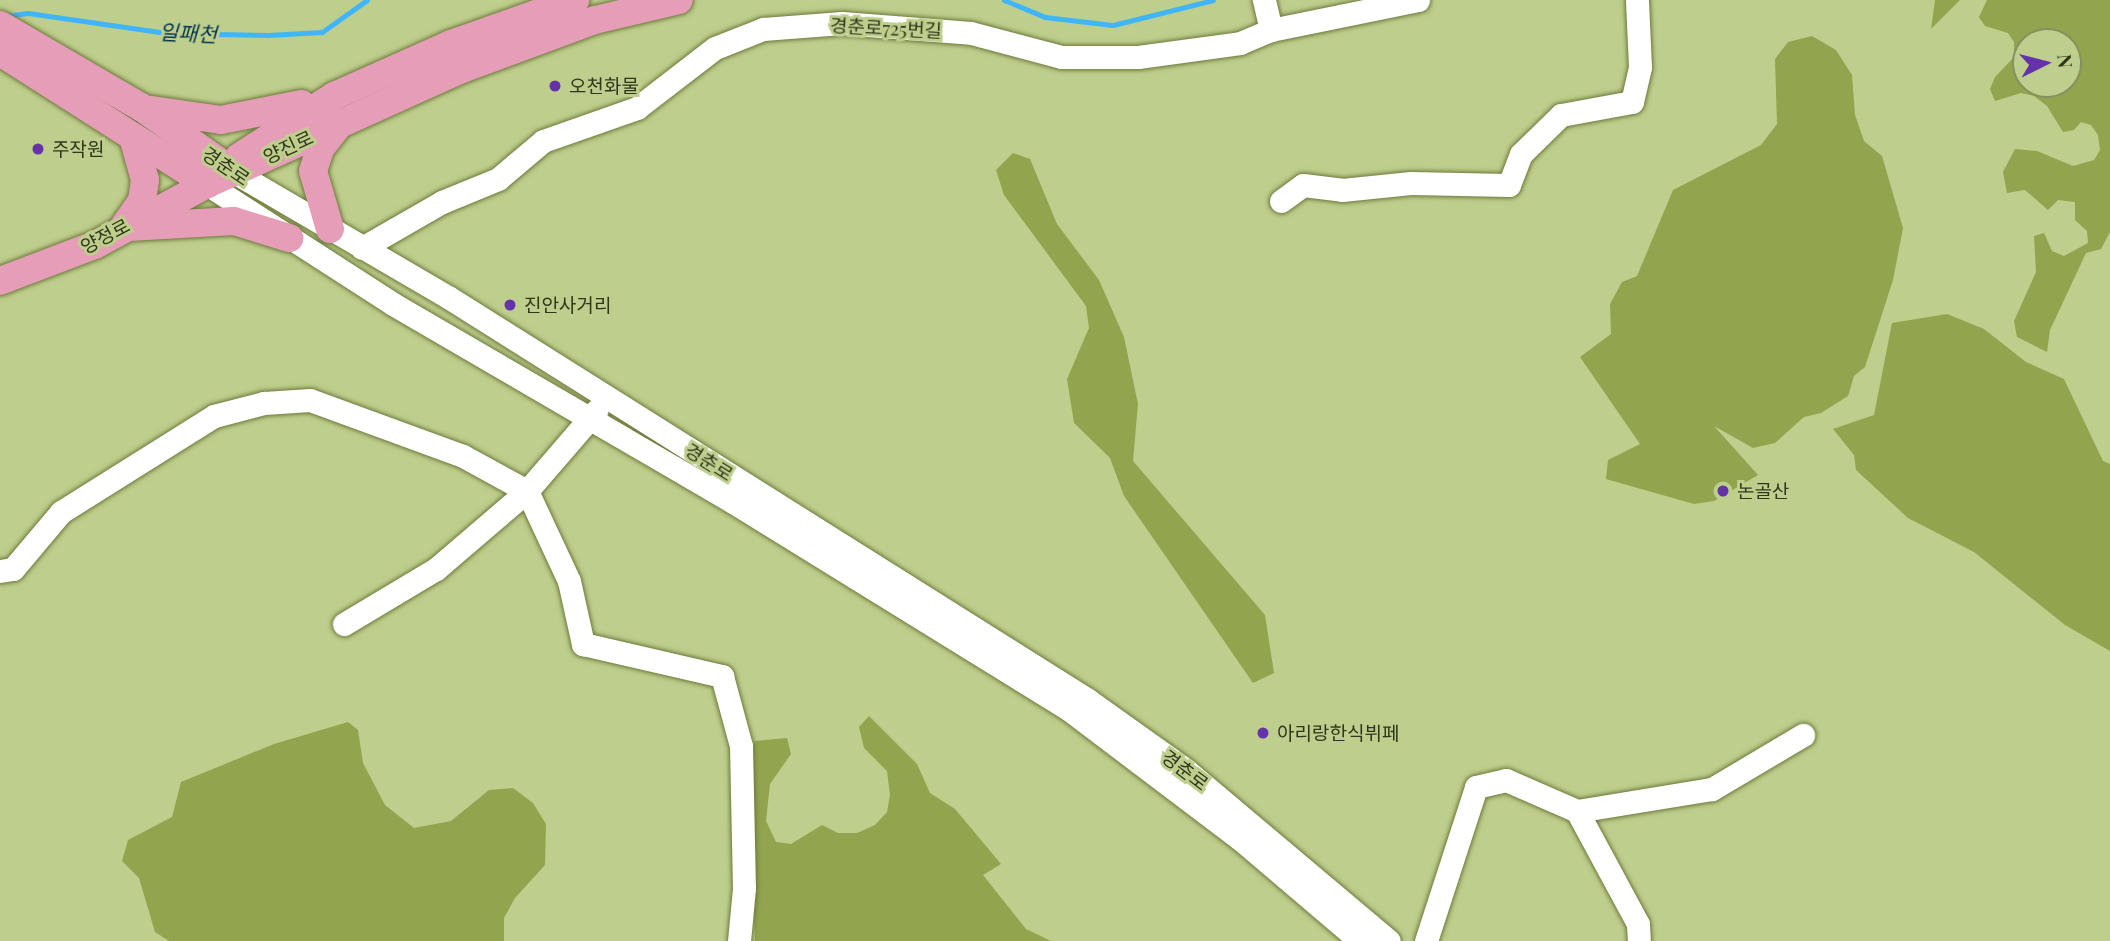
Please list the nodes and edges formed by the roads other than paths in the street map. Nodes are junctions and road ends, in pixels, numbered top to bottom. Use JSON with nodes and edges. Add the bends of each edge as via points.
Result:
{"nodes":[{"id":1,"x":575,"y":0,"type":"edge"},
{"id":2,"x":679,"y":0,"type":"edge"},
{"id":3,"x":1418,"y":0,"type":"edge"},
{"id":4,"x":1637,"y":0,"type":"edge"},
{"id":5,"x":1268,"y":17,"type":"edge"},
{"id":6,"x":0,"y":25,"type":"edge"},
{"id":7,"x":0,"y":52,"type":"edge"},
{"id":8,"x":141,"y":107,"type":"junction"},
{"id":9,"x":337,"y":109,"type":"junction"},
{"id":10,"x":133,"y":137,"type":"junction"},
{"id":11,"x":222,"y":174,"type":"junction"},
{"id":12,"x":1281,"y":201,"type":"dead end"},
{"id":13,"x":123,"y":227,"type":"junction"},
{"id":14,"x":330,"y":229,"type":"junction"},
{"id":15,"x":289,"y":238,"type":"junction"},
{"id":16,"x":362,"y":248,"type":"junction"},
{"id":17,"x":0,"y":281,"type":"edge"},
{"id":18,"x":605,"y":396,"type":"junction"},
{"id":19,"x":589,"y":422,"type":"junction"},
{"id":20,"x":527,"y":491,"type":"junction"},
{"id":21,"x":0,"y":571,"type":"edge"},
{"id":22,"x":344,"y":624,"type":"dead end"},
{"id":23,"x":1803,"y":735,"type":"dead end"},
{"id":24,"x":1577,"y":811,"type":"junction"},
{"id":25,"x":739,"y":941,"type":"edge"},
{"id":26,"x":1360,"y":941,"type":"edge"},
{"id":27,"x":1389,"y":941,"type":"edge"},
{"id":28,"x":1426,"y":941,"type":"edge"},
{"id":29,"x":1639,"y":941,"type":"edge"}],
"edges":[{"from":1,"to":9,"type":"main road","name":"양진로","via":[[451,44]]},
{"from":2,"to":9,"type":"main road","name":"양진로","via":[[595,20]]},
{"from":3,"to":5,"type":"street","name":"경춘로725번길"},
{"from":4,"to":12,"type":"street","via":[[1640,67],[1632,102],[1561,115],[1521,154],[1509,185],[1411,183],[1342,190],[1303,186]]},
{"from":5,"to":16,"type":"street","name":"경춘로725번길","via":[[1240,43],[1138,57],[1062,57],[971,33],[842,23],[763,29],[715,48],[637,108],[543,141],[498,179],[442,202]]},
{"from":6,"to":8,"type":"main road","name":"경춘로"},
{"from":7,"to":10,"type":"main road","name":"경춘로"},
{"from":8,"to":9,"type":"main road","via":[[221,120]]},
{"from":8,"to":11,"type":"main road","name":"경춘로"},
{"from":9,"to":11,"type":"main road","name":"양진로","via":[[262,138]]},
{"from":9,"to":14,"type":"main road","via":[[313,171]]},
{"from":10,"to":11,"type":"main road","name":"경춘로"},
{"from":10,"to":13,"type":"main road","via":[[145,180],[142,201]]},
{"from":11,"to":13,"type":"main road","name":"양정로"},
{"from":11,"to":14,"type":"street","name":"경춘로"},
{"from":11,"to":15,"type":"street","name":"경춘로"},
{"from":13,"to":15,"type":"main road","via":[[233,221]]},
{"from":13,"to":17,"type":"main road","name":"양정로","via":[[95,245]]},
{"from":14,"to":16,"type":"street","name":"경춘로"},
{"from":15,"to":19,"type":"street","name":"경춘로"},
{"from":16,"to":18,"type":"street","name":"경춘로"},
{"from":18,"to":19,"type":"street"},
{"from":18,"to":27,"type":"street","name":"경춘로","via":[[1088,700],[1186,770]]},
{"from":19,"to":20,"type":"street"},
{"from":19,"to":26,"type":"street","name":"경춘로","via":[[733,502],[1067,708],[1239,838]]},
{"from":20,"to":21,"type":"street","via":[[463,456],[310,400],[264,403],[214,416],[61,512],[13,569]]},
{"from":20,"to":22,"type":"street","via":[[436,569]]},
{"from":20,"to":25,"type":"street","via":[[569,581],[583,644],[722,676],[741,746],[744,888]]},
{"from":23,"to":24,"type":"street","via":[[1712,789]]},
{"from":24,"to":28,"type":"street","via":[[1506,780],[1476,787]]},
{"from":24,"to":29,"type":"street","via":[[1638,924]]}]}
